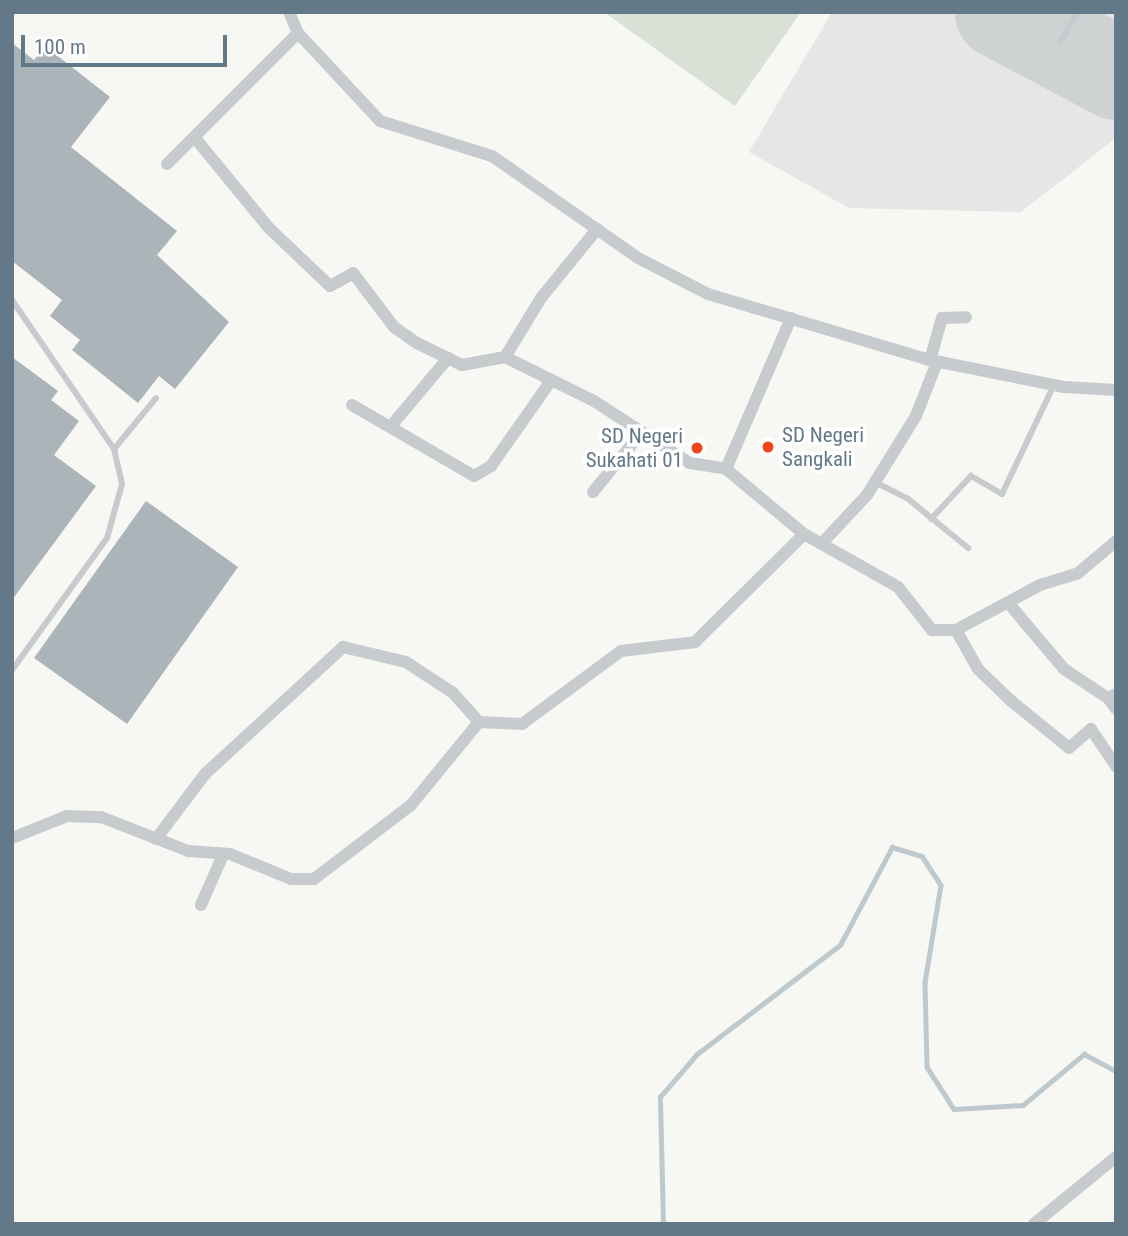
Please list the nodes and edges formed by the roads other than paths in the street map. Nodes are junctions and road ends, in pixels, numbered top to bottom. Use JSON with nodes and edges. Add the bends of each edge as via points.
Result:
{"nodes":[{"id":1,"x":289,"y":12,"type":"edge"},
{"id":2,"x":1078,"y":12,"type":"edge"},
{"id":3,"x":299,"y":33,"type":"junction"},
{"id":4,"x":1060,"y":43,"type":"dead end"},
{"id":5,"x":194,"y":138,"type":"junction"},
{"id":6,"x":167,"y":164,"type":"dead end"},
{"id":7,"x":597,"y":229,"type":"junction"},
{"id":8,"x":12,"y":300,"type":"edge"},
{"id":9,"x":966,"y":317,"type":"dead end"},
{"id":10,"x":791,"y":318,"type":"junction"},
{"id":11,"x":505,"y":357,"type":"junction"},
{"id":12,"x":448,"y":358,"type":"junction"},
{"id":13,"x":934,"y":361,"type":"junction"},
{"id":14,"x":550,"y":382,"type":"junction"},
{"id":15,"x":1054,"y":385,"type":"junction"},
{"id":16,"x":1116,"y":390,"type":"edge"},
{"id":17,"x":156,"y":398,"type":"dead end"},
{"id":18,"x":352,"y":405,"type":"dead end"},
{"id":19,"x":391,"y":426,"type":"junction"},
{"id":20,"x":642,"y":432,"type":"junction"},
{"id":21,"x":114,"y":449,"type":"junction"},
{"id":22,"x":726,"y":469,"type":"junction"},
{"id":23,"x":875,"y":482,"type":"junction"},
{"id":24,"x":593,"y":492,"type":"dead end"},
{"id":25,"x":932,"y":519,"type":"junction"},
{"id":26,"x":804,"y":534,"type":"junction"},
{"id":27,"x":1116,"y":541,"type":"edge"},
{"id":28,"x":823,"y":542,"type":"junction"},
{"id":29,"x":968,"y":548,"type":"dead end"},
{"id":30,"x":1010,"y":605,"type":"junction"},
{"id":31,"x":956,"y":630,"type":"junction"},
{"id":32,"x":12,"y":670,"type":"edge"},
{"id":33,"x":1113,"y":701,"type":"edge"},
{"id":34,"x":479,"y":722,"type":"junction"},
{"id":35,"x":1116,"y":766,"type":"edge"},
{"id":36,"x":12,"y":838,"type":"edge"},
{"id":37,"x":156,"y":839,"type":"junction"},
{"id":38,"x":223,"y":855,"type":"junction"},
{"id":39,"x":201,"y":905,"type":"dead end"},
{"id":40,"x":1116,"y":1157,"type":"edge"},
{"id":41,"x":1034,"y":1224,"type":"edge"}],
"edges":[{"from":1,"to":3,"type":"street"},
{"from":2,"to":4,"type":"lane"},
{"from":3,"to":5,"type":"street"},
{"from":3,"to":7,"type":"street","via":[[380,121],[481,150]]},
{"from":5,"to":6,"type":"street"},
{"from":5,"to":12,"type":"street","via":[[269,228],[330,286],[353,273],[394,327]]},
{"from":7,"to":10,"type":"street","via":[[688,284]]},
{"from":7,"to":11,"type":"street","via":[[541,298]]},
{"from":8,"to":21,"type":"lane"},
{"from":9,"to":13,"type":"street","via":[[942,318]]},
{"from":10,"to":13,"type":"street"},
{"from":10,"to":22,"type":"street"},
{"from":11,"to":12,"type":"street","via":[[476,367]]},
{"from":11,"to":14,"type":"street"},
{"from":12,"to":19,"type":"street"},
{"from":13,"to":15,"type":"street"},
{"from":13,"to":23,"type":"street","via":[[916,416]]},
{"from":14,"to":19,"type":"street","via":[[483,474],[466,471]]},
{"from":14,"to":20,"type":"street"},
{"from":15,"to":16,"type":"street"},
{"from":15,"to":25,"type":"lane","via":[[1002,494],[971,476]]},
{"from":17,"to":21,"type":"lane"},
{"from":18,"to":19,"type":"street"},
{"from":20,"to":22,"type":"street","via":[[690,463]]},
{"from":20,"to":24,"type":"street"},
{"from":21,"to":32,"type":"lane","via":[[122,484],[107,538]]},
{"from":22,"to":26,"type":"street"},
{"from":23,"to":25,"type":"lane"},
{"from":23,"to":28,"type":"street"},
{"from":25,"to":29,"type":"lane"},
{"from":26,"to":28,"type":"street"},
{"from":26,"to":34,"type":"street","via":[[695,642],[621,651],[522,724]]},
{"from":27,"to":30,"type":"street","via":[[1077,574],[1040,585]]},
{"from":28,"to":31,"type":"street","via":[[898,587],[932,630]]},
{"from":30,"to":31,"type":"street"},
{"from":30,"to":33,"type":"street","via":[[1064,668]]},
{"from":31,"to":35,"type":"street","via":[[978,669],[1010,701],[1069,748],[1091,729]]},
{"from":34,"to":37,"type":"street","via":[[453,693],[406,662],[342,647],[205,774]]},
{"from":34,"to":38,"type":"street","via":[[411,805],[314,879],[291,879]]},
{"from":36,"to":37,"type":"street","via":[[79,816],[114,819]]},
{"from":37,"to":38,"type":"street","via":[[198,854]]},
{"from":38,"to":39,"type":"street"},
{"from":40,"to":41,"type":"street"}]}
